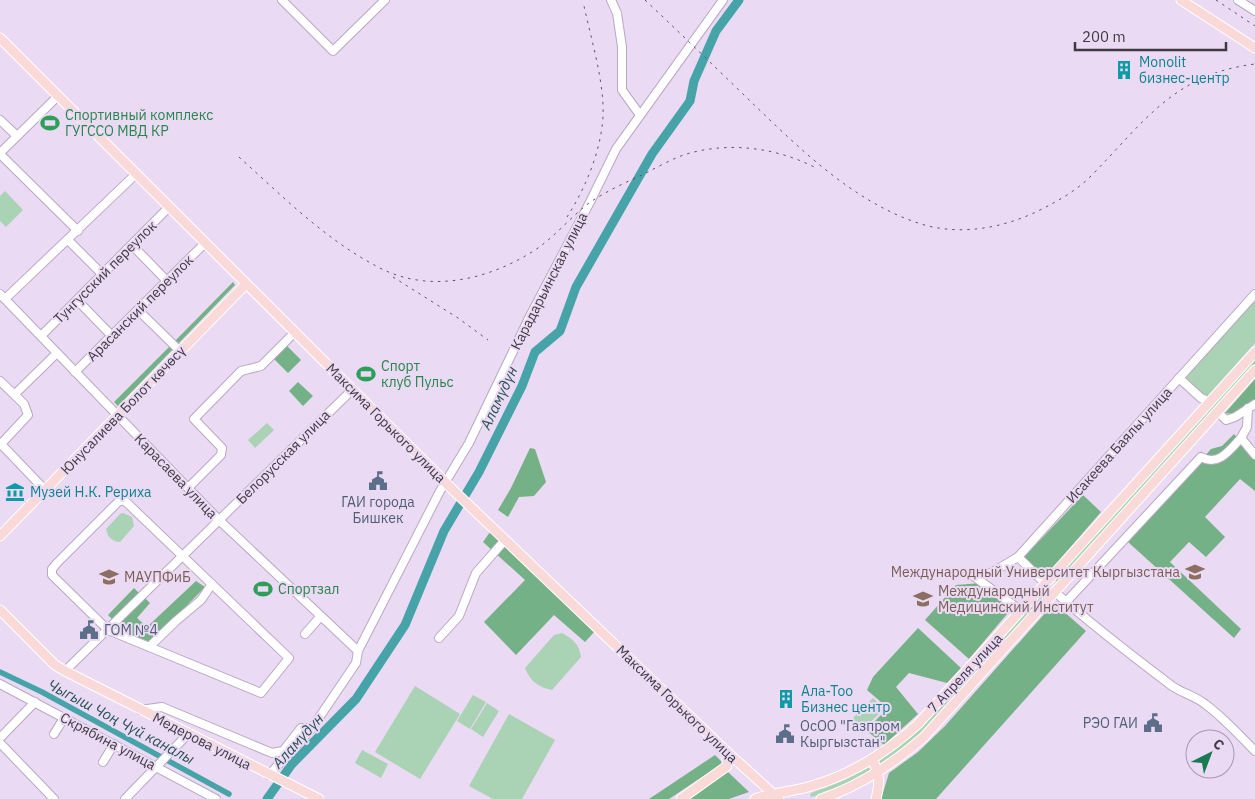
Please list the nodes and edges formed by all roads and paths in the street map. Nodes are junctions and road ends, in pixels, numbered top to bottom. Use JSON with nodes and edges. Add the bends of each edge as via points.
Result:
{"nodes":[{"id":1,"x":282,"y":0,"type":"edge"},
{"id":2,"x":385,"y":0,"type":"edge"},
{"id":3,"x":612,"y":0,"type":"edge"},
{"id":4,"x":723,"y":0,"type":"edge"},
{"id":5,"x":1181,"y":0,"type":"edge"},
{"id":6,"x":1238,"y":0,"type":"edge"},
{"id":7,"x":1255,"y":11,"type":"edge"},
{"id":8,"x":0,"y":38,"type":"edge"},
{"id":9,"x":1255,"y":48,"type":"edge"},
{"id":10,"x":58,"y":96,"type":"junction"},
{"id":11,"x":640,"y":115,"type":"junction"},
{"id":12,"x":0,"y":120,"type":"edge"},
{"id":13,"x":17,"y":136,"type":"junction"},
{"id":14,"x":0,"y":153,"type":"edge"},
{"id":15,"x":136,"y":174,"type":"junction"},
{"id":16,"x":169,"y":207,"type":"junction"},
{"id":17,"x":78,"y":231,"type":"junction"},
{"id":18,"x":68,"y":240,"type":"junction"},
{"id":19,"x":205,"y":243,"type":"junction"},
{"id":20,"x":132,"y":245,"type":"junction"},
{"id":21,"x":103,"y":275,"type":"junction"},
{"id":22,"x":167,"y":281,"type":"junction"},
{"id":23,"x":246,"y":284,"type":"junction"},
{"id":24,"x":1255,"y":294,"type":"edge"},
{"id":25,"x":2,"y":297,"type":"edge"},
{"id":26,"x":77,"y":300,"type":"junction"},
{"id":27,"x":138,"y":310,"type":"junction"},
{"id":28,"x":295,"y":332,"type":"junction"},
{"id":29,"x":41,"y":336,"type":"junction"},
{"id":30,"x":112,"y":336,"type":"junction"},
{"id":31,"x":57,"y":352,"type":"junction"},
{"id":32,"x":180,"y":352,"type":"junction"},
{"id":33,"x":1255,"y":352,"type":"edge"},
{"id":34,"x":1255,"y":370,"type":"edge"},
{"id":35,"x":76,"y":372,"type":"junction"},
{"id":36,"x":1179,"y":378,"type":"junction"},
{"id":37,"x":0,"y":382,"type":"edge"},
{"id":38,"x":352,"y":390,"type":"junction"},
{"id":39,"x":16,"y":394,"type":"junction"},
{"id":40,"x":1205,"y":400,"type":"junction"},
{"id":41,"x":1252,"y":406,"type":"edge"},
{"id":42,"x":1218,"y":412,"type":"junction"},
{"id":43,"x":118,"y":416,"type":"junction"},
{"id":44,"x":1242,"y":438,"type":"junction"},
{"id":45,"x":1,"y":445,"type":"edge"},
{"id":46,"x":1255,"y":455,"type":"edge"},
{"id":47,"x":446,"y":483,"type":"junction"},
{"id":48,"x":188,"y":488,"type":"junction"},
{"id":49,"x":45,"y":490,"type":"junction"},
{"id":50,"x":219,"y":520,"type":"junction"},
{"id":51,"x":0,"y":536,"type":"edge"},
{"id":52,"x":505,"y":540,"type":"junction"},
{"id":53,"x":182,"y":555,"type":"junction"},
{"id":54,"x":1018,"y":558,"type":"junction"},
{"id":55,"x":212,"y":584,"type":"junction"},
{"id":56,"x":1046,"y":584,"type":"junction"},
{"id":57,"x":1055,"y":592,"type":"junction"},
{"id":58,"x":1066,"y":602,"type":"junction"},
{"id":59,"x":1024,"y":609,"type":"junction"},
{"id":60,"x":0,"y":610,"type":"edge"},
{"id":61,"x":320,"y":617,"type":"junction"},
{"id":62,"x":108,"y":630,"type":"junction"},
{"id":63,"x":305,"y":634,"type":"dead end"},
{"id":64,"x":439,"y":638,"type":"dead end"},
{"id":65,"x":149,"y":647,"type":"junction"},
{"id":66,"x":358,"y":651,"type":"junction"},
{"id":67,"x":65,"y":671,"type":"junction"},
{"id":68,"x":0,"y":684,"type":"edge"},
{"id":69,"x":35,"y":702,"type":"junction"},
{"id":70,"x":140,"y":710,"type":"junction"},
{"id":71,"x":64,"y":718,"type":"junction"},
{"id":72,"x":312,"y":728,"type":"junction"},
{"id":73,"x":54,"y":734,"type":"dead end"},
{"id":74,"x":188,"y":734,"type":"junction"},
{"id":75,"x":0,"y":738,"type":"edge"},
{"id":76,"x":0,"y":743,"type":"edge"},
{"id":77,"x":114,"y":744,"type":"junction"},
{"id":78,"x":1255,"y":751,"type":"edge"},
{"id":79,"x":727,"y":752,"type":"junction"},
{"id":80,"x":872,"y":759,"type":"junction"},
{"id":81,"x":103,"y":762,"type":"dead end"},
{"id":82,"x":156,"y":768,"type":"junction"},
{"id":83,"x":879,"y":772,"type":"junction"},
{"id":84,"x":271,"y":777,"type":"junction"},
{"id":85,"x":777,"y":797,"type":"edge"},
{"id":86,"x":313,"y":798,"type":"edge"},
{"id":87,"x":54,"y":799,"type":"edge"},
{"id":88,"x":125,"y":799,"type":"edge"},
{"id":89,"x":216,"y":799,"type":"edge"},
{"id":90,"x":681,"y":799,"type":"edge"},
{"id":91,"x":755,"y":799,"type":"edge"},
{"id":92,"x":821,"y":799,"type":"edge"},
{"id":93,"x":876,"y":799,"type":"edge"}],
"edges":[{"from":1,"to":2,"type":"street","via":[[333,51]]},
{"from":3,"to":11,"type":"street","via":[[622,46],[622,90]]},
{"from":4,"to":11,"type":"street","name":"Карадарьинская улица"},
{"from":5,"to":9,"type":"main road"},
{"from":6,"to":7,"type":"street"},
{"from":8,"to":10,"type":"main road","name":"Максима Горького улица"},
{"from":10,"to":13,"type":"street"},
{"from":10,"to":15,"type":"main road","name":"Максима Горького улица"},
{"from":11,"to":47,"type":"street","name":"Карадарьинская улица","via":[[616,149]]},
{"from":12,"to":13,"type":"street"},
{"from":13,"to":14,"type":"street"},
{"from":14,"to":17,"type":"street"},
{"from":15,"to":16,"type":"main road","name":"Максима Горького улица"},
{"from":15,"to":17,"type":"street"},
{"from":16,"to":19,"type":"main road","name":"Максима Горького улица"},
{"from":16,"to":20,"type":"street","name":"Тунгусский переулок"},
{"from":17,"to":18,"type":"street"},
{"from":18,"to":21,"type":"street"},
{"from":18,"to":25,"type":"street"},
{"from":19,"to":22,"type":"street","name":"Арасанский переулок"},
{"from":19,"to":23,"type":"main road","name":"Максима Горького улица"},
{"from":20,"to":21,"type":"street","name":"Тунгусский переулок"},
{"from":20,"to":22,"type":"street"},
{"from":21,"to":26,"type":"street","name":"Тунгусский переулок"},
{"from":22,"to":27,"type":"street","name":"Арасанский переулок"},
{"from":23,"to":28,"type":"main road","name":"Максима Горького улица"},
{"from":23,"to":32,"type":"main road","name":"Юнусалиева Болот көчөсү"},
{"from":24,"to":36,"type":"street","name":"Исакеева Баялы улица"},
{"from":25,"to":29,"type":"street","name":"Карасаева улица"},
{"from":26,"to":29,"type":"street","name":"Тунгусский переулок"},
{"from":26,"to":30,"type":"street"},
{"from":27,"to":30,"type":"street","name":"Арасанский переулок"},
{"from":27,"to":32,"type":"street"},
{"from":28,"to":38,"type":"main road","name":"Максима Горького улица"},
{"from":28,"to":48,"type":"street","via":[[261,366],[241,371],[194,419],[222,448],[221,455]]},
{"from":29,"to":31,"type":"street","name":"Карасаева улица"},
{"from":30,"to":35,"type":"street","name":"Арасанский переулок"},
{"from":31,"to":35,"type":"street","name":"Карасаева улица"},
{"from":31,"to":39,"type":"street"},
{"from":32,"to":43,"type":"main road","name":"Юнусалиева Болот көчөсү"},
{"from":33,"to":40,"type":"main road","name":"7 Апреля улица"},
{"from":34,"to":42,"type":"main road","name":"7 Апреля улица"},
{"from":35,"to":43,"type":"street","name":"Карасаева улица"},
{"from":36,"to":40,"type":"street"},
{"from":36,"to":54,"type":"street","name":"Исакеева Баялы улица"},
{"from":37,"to":39,"type":"street"},
{"from":38,"to":47,"type":"main road","name":"Максима Горького улица"},
{"from":38,"to":50,"type":"street","name":"Белорусская улица"},
{"from":39,"to":45,"type":"street","via":[[28,415]]},
{"from":40,"to":56,"type":"main road","name":"7 Апреля улица","via":[[1199,415]]},
{"from":41,"to":42,"type":"street","via":[[1226,420]]},
{"from":41,"to":44,"type":"street"},
{"from":42,"to":57,"type":"main road","name":"7 Апреля улица"},
{"from":43,"to":48,"type":"street","name":"Карасаева улица"},
{"from":43,"to":49,"type":"main road","name":"Юнусалиева Болот көчөсү"},
{"from":44,"to":46,"type":"street"},
{"from":44,"to":58,"type":"street","via":[[1215,461],[1209,462],[1201,457]]},
{"from":45,"to":49,"type":"street"},
{"from":47,"to":52,"type":"main road","name":"Максима Горького улица"},
{"from":47,"to":66,"type":"street","name":"Карадарьинская улица"},
{"from":48,"to":50,"type":"street","name":"Карасаева улица"},
{"from":49,"to":51,"type":"main road","name":"Юнусалиева Болот көчөсү"},
{"from":50,"to":53,"type":"street","name":"Белорусская улица"},
{"from":50,"to":61,"type":"street","name":"Карасаева улица"},
{"from":52,"to":64,"type":"street","via":[[476,573],[459,616]]},
{"from":52,"to":79,"type":"main road","name":"Максима Горького улица"},
{"from":53,"to":55,"type":"street"},
{"from":53,"to":62,"type":"street","name":"Белорусская улица"},
{"from":53,"to":62,"type":"street","via":[[124,500],[118,502],[57,562],[52,575]]},
{"from":54,"to":56,"type":"street"},
{"from":54,"to":59,"type":"street","name":"Исакеева Баялы улица","via":[[991,573],[971,574],[1016,607]]},
{"from":55,"to":65,"type":"street","via":[[201,600]]},
{"from":55,"to":65,"type":"street","via":[[289,658],[262,693]]},
{"from":56,"to":57,"type":"main road"},
{"from":56,"to":59,"type":"main road","name":"7 Апреля улица"},
{"from":57,"to":58,"type":"street"},
{"from":57,"to":83,"type":"main road","name":"7 Апреля улица","via":[[934,726]]},
{"from":58,"to":78,"type":"street","via":[[1173,687],[1203,702]]},
{"from":59,"to":80,"type":"main road","name":"7 Апреля улица","via":[[925,718]]},
{"from":60,"to":67,"type":"main road","name":"Медерова улица"},
{"from":61,"to":63,"type":"street"},
{"from":61,"to":66,"type":"street","name":"Карасаева улица"},
{"from":62,"to":65,"type":"street"},
{"from":62,"to":67,"type":"street","name":"Белорусская улица"},
{"from":66,"to":72,"type":"street","name":"Карадарьинская улица","via":[[356,663]]},
{"from":67,"to":70,"type":"main road","name":"Медерова улица"},
{"from":68,"to":69,"type":"street","name":"Скрябина улица"},
{"from":69,"to":71,"type":"street","name":"Скрябина улица"},
{"from":69,"to":75,"type":"street"},
{"from":70,"to":72,"type":"street","name":"Медерова улица","via":[[162,706],[272,753],[283,751],[302,728]]},
{"from":70,"to":74,"type":"main road","name":"Медерова улица"},
{"from":71,"to":73,"type":"street"},
{"from":71,"to":77,"type":"street","name":"Скрябина улица"},
{"from":72,"to":84,"type":"street","name":"Карадарьинская улица"},
{"from":74,"to":82,"type":"street"},
{"from":74,"to":84,"type":"main road","name":"Медерова улица"},
{"from":76,"to":87,"type":"street"},
{"from":77,"to":81,"type":"street"},
{"from":77,"to":82,"type":"street","name":"Скрябина улица"},
{"from":79,"to":85,"type":"main road","name":"Максима Горького улица"},
{"from":79,"to":90,"type":"main road","via":[[727,766]]},
{"from":80,"to":83,"type":"main road"},
{"from":80,"to":85,"type":"main road","name":"7 Апреля улица","via":[[826,782]]},
{"from":82,"to":88,"type":"street"},
{"from":82,"to":89,"type":"street","name":"Скрябина улица"},
{"from":83,"to":92,"type":"main road","name":"7 Апреля улица"},
{"from":83,"to":93,"type":"main road"},
{"from":84,"to":86,"type":"main road","name":"Медерова улица"},
{"from":85,"to":91,"type":"main road","name":"7 Апреля улица"}]}
